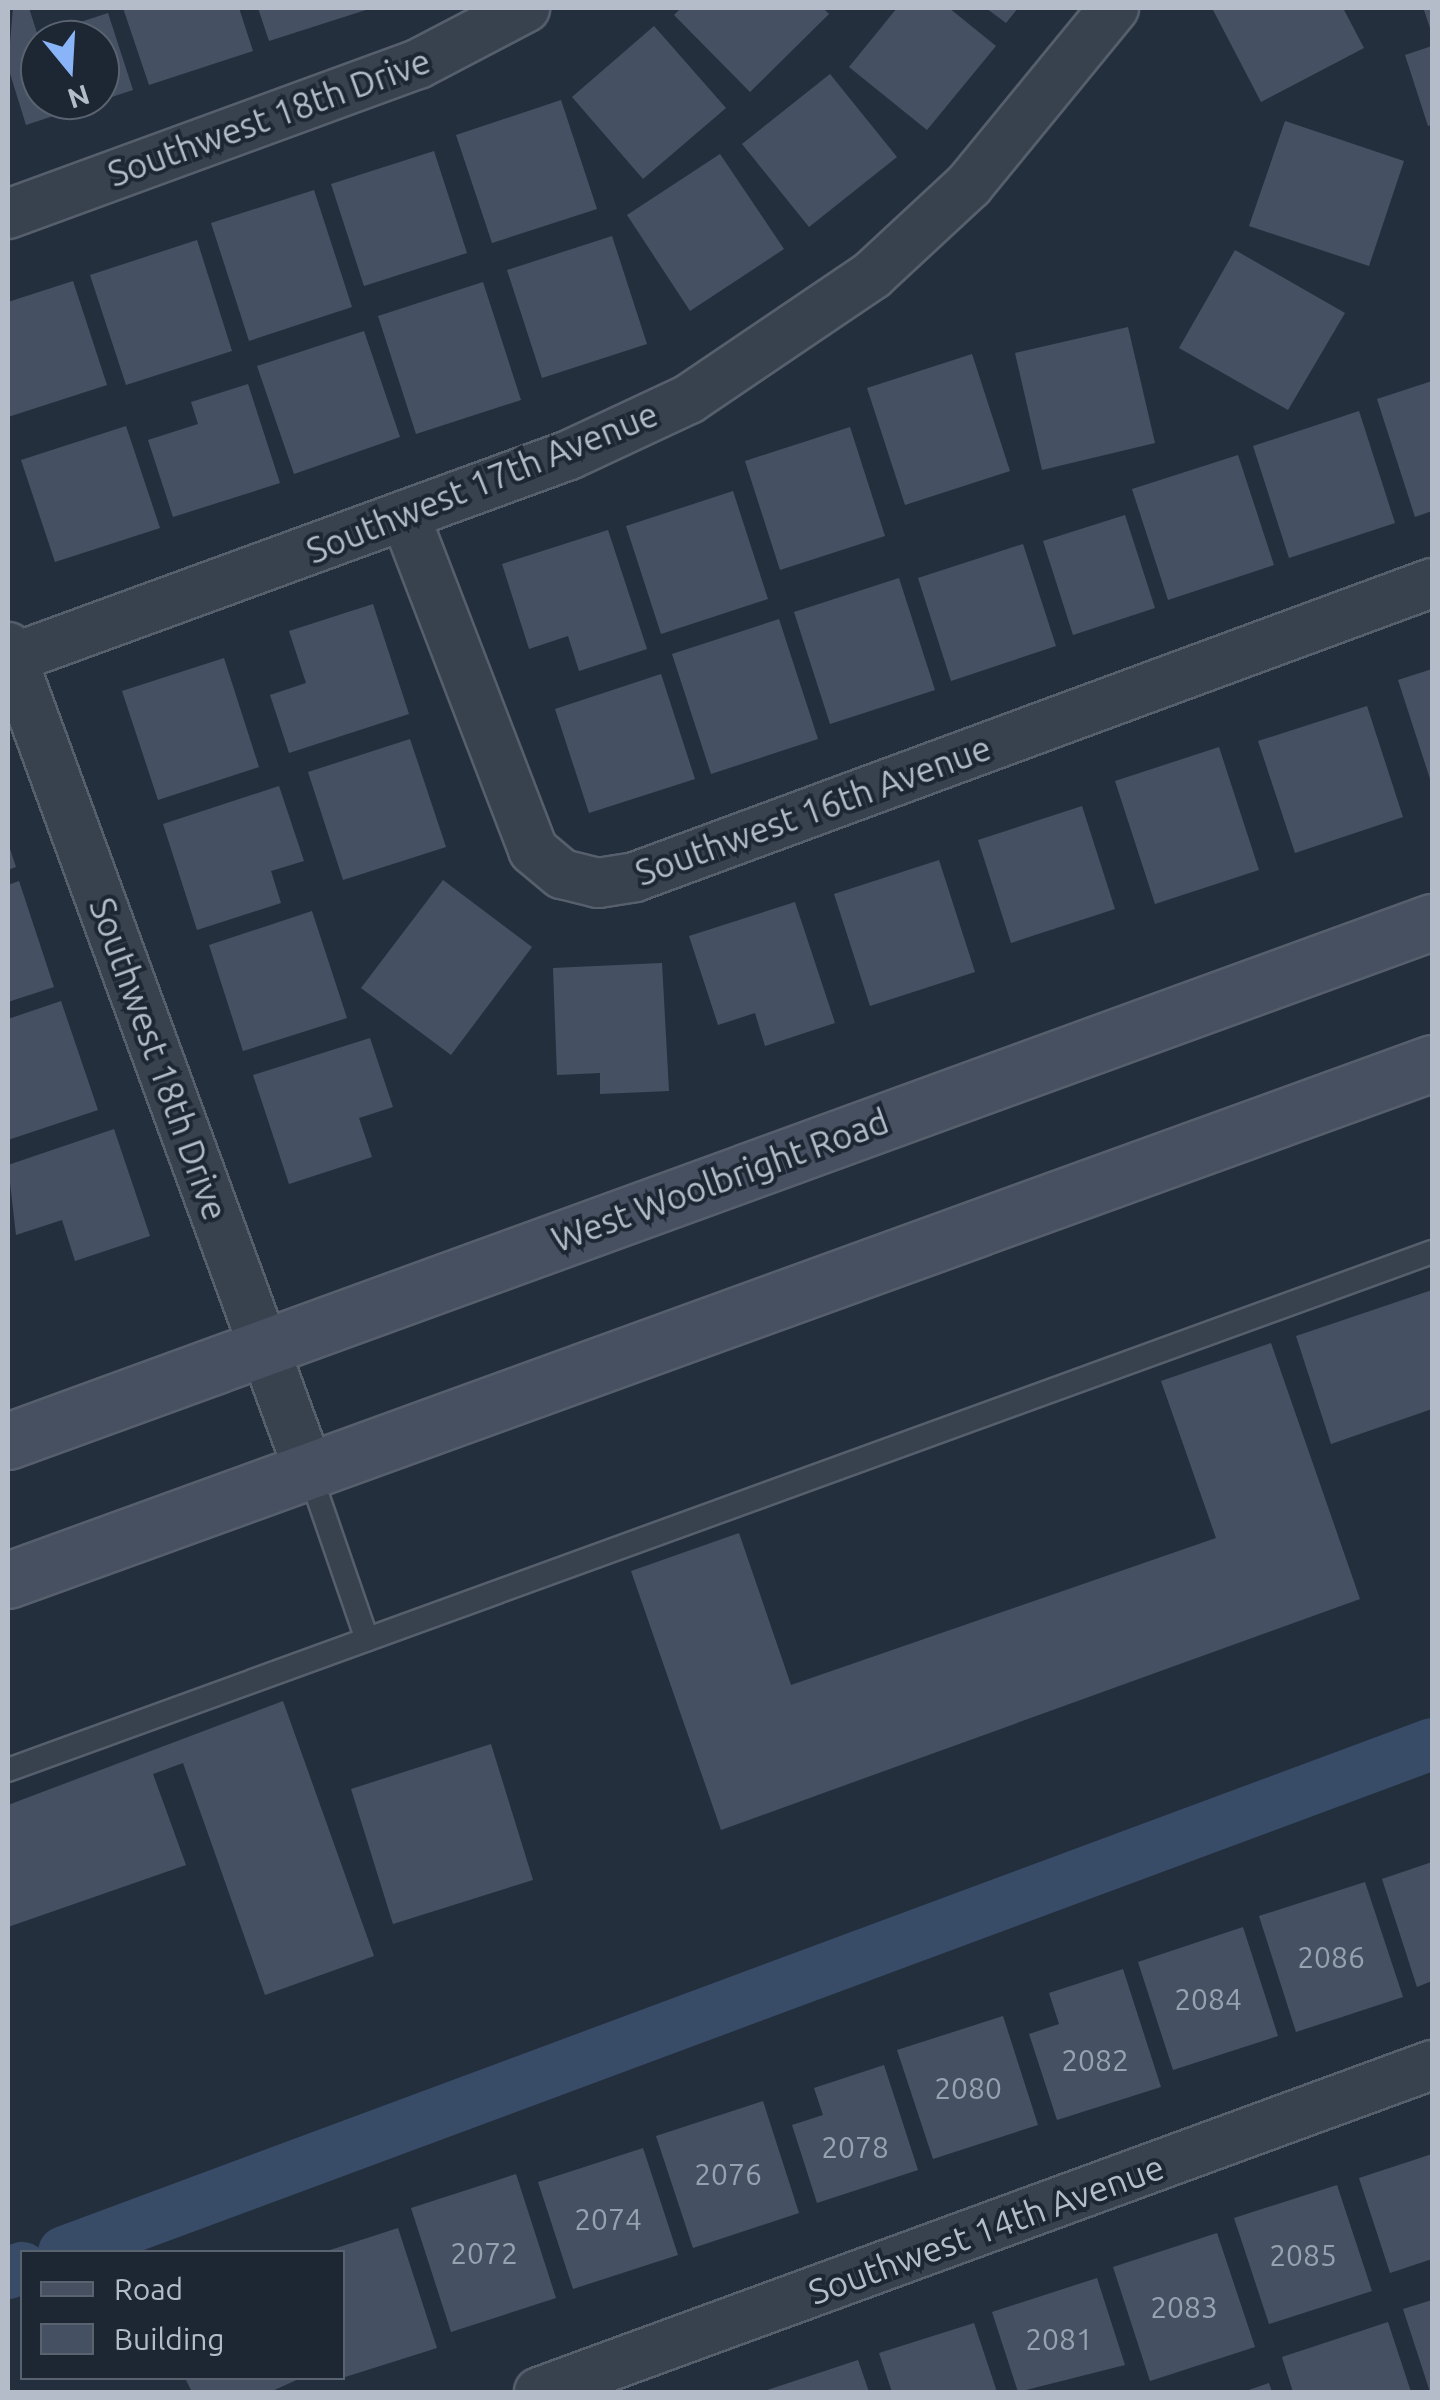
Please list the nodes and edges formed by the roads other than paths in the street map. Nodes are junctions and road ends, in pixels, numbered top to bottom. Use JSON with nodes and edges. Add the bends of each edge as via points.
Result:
{"nodes":[{"id":1,"x":525,"y":8,"type":"edge"},
{"id":2,"x":1114,"y":8,"type":"edge"},
{"id":3,"x":8,"y":214,"type":"edge"},
{"id":4,"x":405,"y":516,"type":"junction"},
{"id":5,"x":1432,"y":583,"type":"edge"},
{"id":6,"x":9,"y":655,"type":"edge"},
{"id":7,"x":1432,"y":922,"type":"edge"},
{"id":8,"x":1432,"y":1062,"type":"edge"},
{"id":9,"x":1432,"y":1252,"type":"edge"},
{"id":10,"x":266,"y":1347,"type":"junction"},
{"id":11,"x":8,"y":1441,"type":"edge"},
{"id":12,"x":309,"y":1471,"type":"junction"},
{"id":13,"x":8,"y":1580,"type":"edge"},
{"id":14,"x":367,"y":1640,"type":"junction"},
{"id":15,"x":8,"y":1770,"type":"edge"},
{"id":16,"x":1432,"y":2065,"type":"edge"},
{"id":17,"x":539,"y":2392,"type":"edge"}],
"edges":[{"from":1,"to":3,"type":"street","name":"Southwest 18th Drive","via":[[418,64]]},
{"from":2,"to":4,"type":"street","name":"Southwest 17th Avenue","via":[[969,185],[872,275],[764,354],[570,455]]},
{"from":4,"to":5,"type":"street","name":"Southwest 16th Avenue","via":[[533,850],[562,874],[598,882],[636,878]]},
{"from":4,"to":6,"type":"street","name":"Southwest 17th Avenue"},
{"from":6,"to":10,"type":"street","name":"Southwest 18th Drive"},
{"from":7,"to":10,"type":"main road","name":"West Woolbright Road"},
{"from":8,"to":12,"type":"main road"},
{"from":9,"to":14,"type":"lane"},
{"from":10,"to":11,"type":"main road","name":"West Woolbright Road"},
{"from":10,"to":12,"type":"street","name":"Southwest 18th Drive"},
{"from":12,"to":13,"type":"main road"},
{"from":12,"to":14,"type":"lane"},
{"from":14,"to":15,"type":"lane"},
{"from":16,"to":17,"type":"street","name":"Southwest 14th Avenue"}]}
